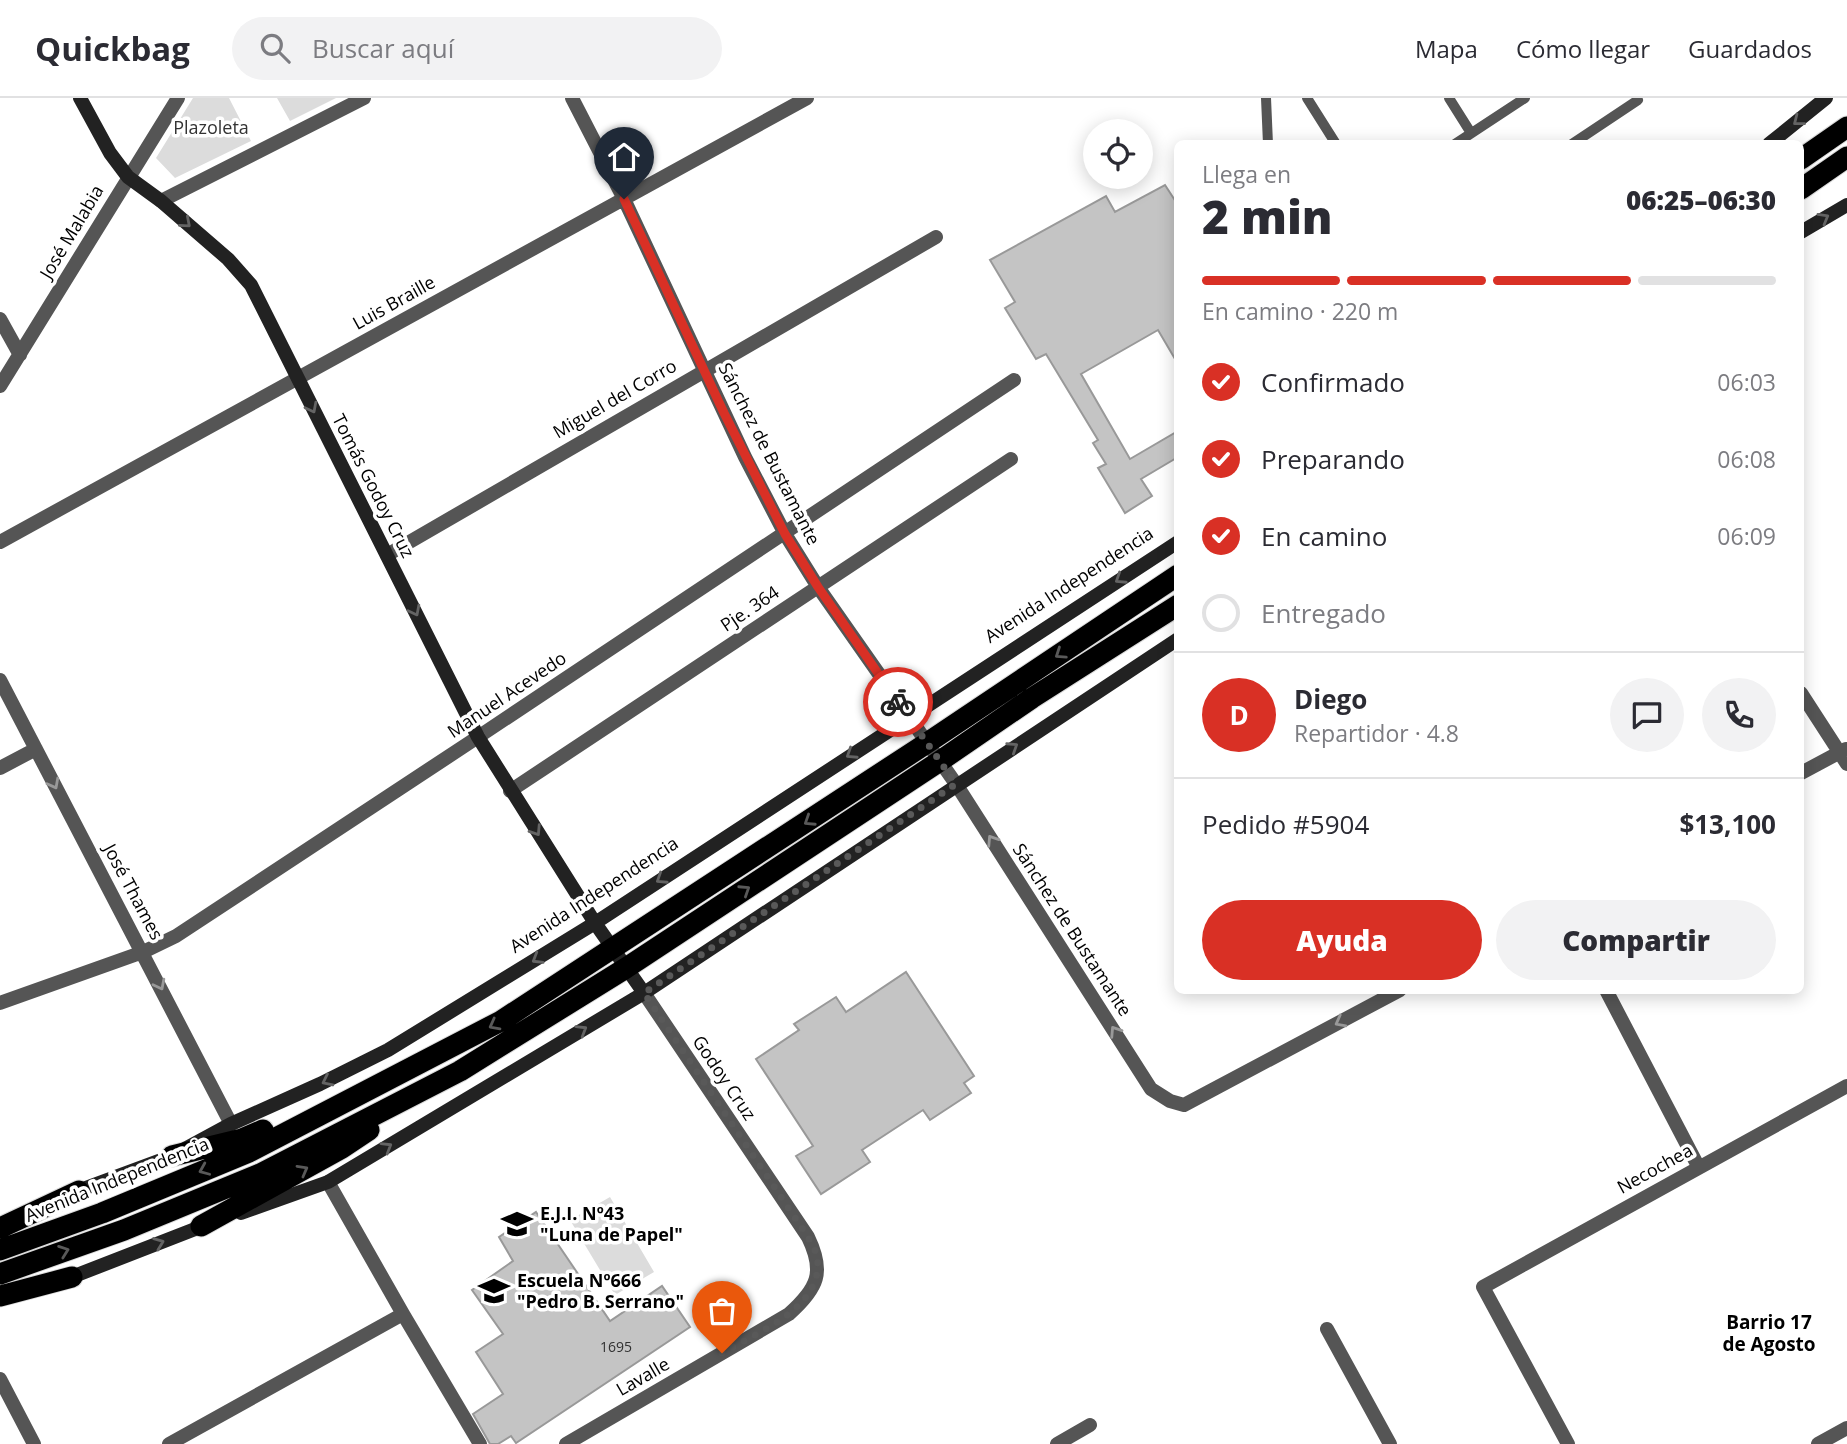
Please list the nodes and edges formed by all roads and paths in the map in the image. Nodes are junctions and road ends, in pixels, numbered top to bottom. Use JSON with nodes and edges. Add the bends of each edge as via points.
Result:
{"nodes":[{"id":1,"x":80,"y":98,"type":"edge"},
{"id":2,"x":178,"y":98,"type":"edge"},
{"id":3,"x":364,"y":98,"type":"edge"},
{"id":4,"x":572,"y":98,"type":"edge"},
{"id":5,"x":807,"y":98,"type":"edge"},
{"id":6,"x":1266,"y":98,"type":"edge"},
{"id":7,"x":1307,"y":98,"type":"edge"},
{"id":8,"x":1448,"y":98,"type":"edge"},
{"id":9,"x":1525,"y":98,"type":"edge"},
{"id":10,"x":1637,"y":98,"type":"edge"},
{"id":11,"x":1826,"y":98,"type":"edge"},
{"id":12,"x":1847,"y":127,"type":"edge"},
{"id":13,"x":1471,"y":133,"type":"junction"},
{"id":14,"x":1268,"y":140,"type":"edge"},
{"id":15,"x":1333,"y":140,"type":"edge"},
{"id":16,"x":1461,"y":140,"type":"edge"},
{"id":17,"x":1578,"y":140,"type":"edge"},
{"id":18,"x":1774,"y":140,"type":"edge"},
{"id":19,"x":1804,"y":157,"type":"edge"},
{"id":20,"x":1847,"y":157,"type":"edge"},
{"id":21,"x":128,"y":177,"type":"junction"},
{"id":22,"x":1804,"y":187,"type":"edge"},
{"id":23,"x":624,"y":199,"type":"junction"},
{"id":24,"x":161,"y":201,"type":"junction"},
{"id":25,"x":1847,"y":205,"type":"edge"},
{"id":26,"x":1804,"y":230,"type":"edge"},
{"id":27,"x":936,"y":237,"type":"dead end"},
{"id":28,"x":0,"y":320,"type":"edge"},
{"id":29,"x":20,"y":355,"type":"junction"},
{"id":30,"x":704,"y":370,"type":"junction"},
{"id":31,"x":297,"y":379,"type":"junction"},
{"id":32,"x":1014,"y":380,"type":"dead end"},
{"id":33,"x":0,"y":386,"type":"edge"},
{"id":34,"x":1011,"y":459,"type":"dead end"},
{"id":35,"x":785,"y":534,"type":"junction"},
{"id":36,"x":0,"y":542,"type":"edge"},
{"id":37,"x":1174,"y":544,"type":"edge"},
{"id":38,"x":387,"y":555,"type":"junction"},
{"id":39,"x":1174,"y":570,"type":"edge"},
{"id":40,"x":1174,"y":578,"type":"edge"},
{"id":41,"x":818,"y":587,"type":"junction"},
{"id":42,"x":1174,"y":608,"type":"edge"},
{"id":43,"x":1121,"y":613,"type":"junction"},
{"id":44,"x":1174,"y":615,"type":"edge"},
{"id":45,"x":1130,"y":636,"type":"junction"},
{"id":46,"x":1174,"y":642,"type":"edge"},
{"id":47,"x":0,"y":680,"type":"edge"},
{"id":48,"x":1804,"y":697,"type":"edge"},
{"id":49,"x":908,"y":716,"type":"junction"},
{"id":50,"x":478,"y":737,"type":"junction"},
{"id":51,"x":927,"y":743,"type":"junction"},
{"id":52,"x":36,"y":749,"type":"junction"},
{"id":53,"x":1844,"y":755,"type":"edge"},
{"id":54,"x":940,"y":761,"type":"junction"},
{"id":55,"x":0,"y":768,"type":"edge"},
{"id":56,"x":1804,"y":773,"type":"edge"},
{"id":57,"x":956,"y":784,"type":"junction"},
{"id":58,"x":510,"y":791,"type":"junction"},
{"id":59,"x":595,"y":923,"type":"junction"},
{"id":60,"x":613,"y":948,"type":"junction"},
{"id":61,"x":142,"y":952,"type":"junction"},
{"id":62,"x":626,"y":968,"type":"junction"},
{"id":63,"x":644,"y":993,"type":"junction"},
{"id":64,"x":1392,"y":994,"type":"edge"},
{"id":65,"x":1608,"y":994,"type":"edge"},
{"id":66,"x":0,"y":1003,"type":"edge"},
{"id":67,"x":460,"y":1071,"type":"junction"},
{"id":68,"x":1847,"y":1086,"type":"edge"},
{"id":69,"x":376,"y":1087,"type":"junction"},
{"id":70,"x":230,"y":1124,"type":"junction"},
{"id":71,"x":172,"y":1156,"type":"junction"},
{"id":72,"x":1699,"y":1166,"type":"junction"},
{"id":73,"x":328,"y":1182,"type":"junction"},
{"id":74,"x":79,"y":1191,"type":"junction"},
{"id":75,"x":0,"y":1219,"type":"edge"},
{"id":76,"x":201,"y":1226,"type":"junction"},
{"id":77,"x":0,"y":1228,"type":"edge"},
{"id":78,"x":0,"y":1250,"type":"edge"},
{"id":79,"x":817,"y":1256,"type":"joint"},
{"id":80,"x":0,"y":1274,"type":"edge"},
{"id":81,"x":72,"y":1277,"type":"junction"},
{"id":82,"x":0,"y":1296,"type":"edge"},
{"id":83,"x":0,"y":1306,"type":"edge"},
{"id":84,"x":402,"y":1314,"type":"junction"},
{"id":85,"x":1327,"y":1329,"type":"dead end"},
{"id":86,"x":0,"y":1379,"type":"edge"},
{"id":87,"x":1090,"y":1425,"type":"dead end"},
{"id":88,"x":1847,"y":1428,"type":"edge"},
{"id":89,"x":34,"y":1444,"type":"edge"},
{"id":90,"x":169,"y":1444,"type":"edge"},
{"id":91,"x":480,"y":1444,"type":"edge"},
{"id":92,"x":566,"y":1444,"type":"edge"},
{"id":93,"x":1057,"y":1444,"type":"edge"},
{"id":94,"x":1390,"y":1444,"type":"edge"},
{"id":95,"x":1568,"y":1444,"type":"edge"},
{"id":96,"x":1818,"y":1444,"type":"edge"}],
"edges":[{"from":1,"to":21,"type":"main road","name":"Tomás Godoy Cruz"},
{"from":2,"to":21,"type":"street","name":"José Malabia"},
{"from":3,"to":24,"type":"street"},
{"from":4,"to":23,"type":"street","name":"Sánchez de Bustamante"},
{"from":5,"to":23,"type":"street","name":"Luis Braille"},
{"from":6,"to":14,"type":"lane"},
{"from":7,"to":15,"type":"lane"},
{"from":8,"to":13,"type":"lane"},
{"from":9,"to":13,"type":"lane"},
{"from":10,"to":17,"type":"lane"},
{"from":11,"to":18,"type":"main road","one_way":true},
{"from":12,"to":19,"type":"highway"},
{"from":13,"to":16,"type":"lane"},
{"from":20,"to":22,"type":"highway"},
{"from":21,"to":24,"type":"main road","name":"Tomás Godoy Cruz"},
{"from":21,"to":29,"type":"street","name":"José Malabia"},
{"from":23,"to":30,"type":"street","name":"Sánchez de Bustamante"},
{"from":23,"to":31,"type":"street","name":"Luis Braille"},
{"from":24,"to":31,"type":"main road","name":"Tomás Godoy Cruz","one_way":true,"via":[[251,285]]},
{"from":26,"to":25,"type":"main road","one_way":true},
{"from":27,"to":30,"type":"street","name":"Miguel del Corro"},
{"from":28,"to":29,"type":"street"},
{"from":29,"to":33,"type":"street","name":"José Malabia"},
{"from":30,"to":35,"type":"street","name":"Sánchez de Bustamante"},
{"from":30,"to":38,"type":"street","name":"Miguel del Corro"},
{"from":31,"to":36,"type":"street","name":"Luis Braille"},
{"from":31,"to":38,"type":"main road","name":"Tomás Godoy Cruz","one_way":true},
{"from":32,"to":35,"type":"street","name":"Manuel Acevedo"},
{"from":34,"to":41,"type":"street","name":"Pje. 364"},
{"from":35,"to":41,"type":"street","name":"Sánchez de Bustamante"},
{"from":35,"to":50,"type":"street","name":"Manuel Acevedo"},
{"from":37,"to":49,"type":"main road","name":"Avenida Independencia","one_way":true},
{"from":38,"to":50,"type":"main road","name":"Tomás Godoy Cruz","one_way":true},
{"from":39,"to":43,"type":"highway"},
{"from":40,"to":43,"type":"highway","name":"Avenida Independencia"},
{"from":41,"to":49,"type":"street","name":"Sánchez de Bustamante"},
{"from":41,"to":58,"type":"street","name":"Pje. 364"},
{"from":42,"to":45,"type":"highway"},
{"from":43,"to":51,"type":"highway","name":"Avenida Independencia","one_way":true},
{"from":44,"to":45,"type":"highway"},
{"from":45,"to":54,"type":"highway"},
{"from":57,"to":46,"type":"main road","one_way":true},
{"from":47,"to":52,"type":"street","name":"José Thames"},
{"from":48,"to":53,"type":"street"},
{"from":49,"to":51,"type":"street","name":"Sánchez de Bustamante"},
{"from":49,"to":59,"type":"main road","name":"Avenida Independencia","one_way":true},
{"from":50,"to":58,"type":"main road","name":"Tomás Godoy Cruz"},
{"from":50,"to":61,"type":"street","name":"Manuel Acevedo","via":[[176,936]]},
{"from":51,"to":54,"type":"street","name":"Sánchez de Bustamante"},
{"from":51,"to":60,"type":"highway","name":"Avenida Independencia","one_way":true},
{"from":52,"to":55,"type":"street"},
{"from":52,"to":61,"type":"street","name":"José Thames","one_way":true},
{"from":53,"to":56,"type":"street"},
{"from":54,"to":57,"type":"street","name":"Sánchez de Bustamante"},
{"from":62,"to":54,"type":"highway","one_way":true},
{"from":57,"to":63,"type":"main road"},
{"from":64,"to":57,"type":"street","name":"Sánchez de Bustamante","one_way":true,"via":[[1184,1105],[1170,1101],[1151,1089]]},
{"from":58,"to":59,"type":"main road","name":"Tomás Godoy Cruz","one_way":true},
{"from":59,"to":60,"type":"main road","name":"Godoy Cruz"},
{"from":59,"to":70,"type":"main road","name":"Avenida Independencia","one_way":true,"via":[[388,1050]]},
{"from":60,"to":62,"type":"main road","name":"Godoy Cruz"},
{"from":60,"to":69,"type":"highway","name":"Avenida Independencia","one_way":true,"via":[[501,1021]]},
{"from":61,"to":66,"type":"street","name":"Manuel Acevedo"},
{"from":61,"to":70,"type":"street","name":"José Thames","one_way":true},
{"from":62,"to":63,"type":"main road","name":"Godoy Cruz"},
{"from":62,"to":67,"type":"highway"},
{"from":73,"to":63,"type":"main road","one_way":true},
{"from":63,"to":79,"type":"street","name":"Godoy Cruz"},
{"from":65,"to":72,"type":"street"},
{"from":76,"to":67,"type":"highway","one_way":true,"via":[[342,1148]]},
{"from":80,"to":67,"type":"highway","one_way":true,"via":[[260,1174]]},
{"from":68,"to":72,"type":"street","name":"Necochea"},
{"from":69,"to":71,"type":"highway","via":[[242,1139]]},
{"from":69,"to":78,"type":"highway","name":"Avenida Independencia","one_way":true,"via":[[249,1152]]},
{"from":70,"to":71,"type":"main road","name":"Avenida Independencia"},
{"from":71,"to":74,"type":"main road","name":"Avenida Independencia"},
{"from":72,"to":95,"type":"street","name":"Necochea","via":[[1483,1287]]},
{"from":73,"to":76,"type":"main road"},
{"from":73,"to":84,"type":"street"},
{"from":74,"to":75,"type":"main road","name":"Avenida Independencia"},
{"from":74,"to":77,"type":"highway"},
{"from":81,"to":76,"type":"main road","one_way":true},
{"from":79,"to":92,"type":"street","name":"Lavalle","via":[[817,1278],[809,1296],[789,1314]]},
{"from":81,"to":82,"type":"highway"},
{"from":81,"to":83,"type":"main road"},
{"from":84,"to":90,"type":"street"},
{"from":84,"to":91,"type":"street"},
{"from":85,"to":94,"type":"street"},
{"from":86,"to":89,"type":"street"},
{"from":87,"to":93,"type":"street"},
{"from":88,"to":96,"type":"street"}]}
